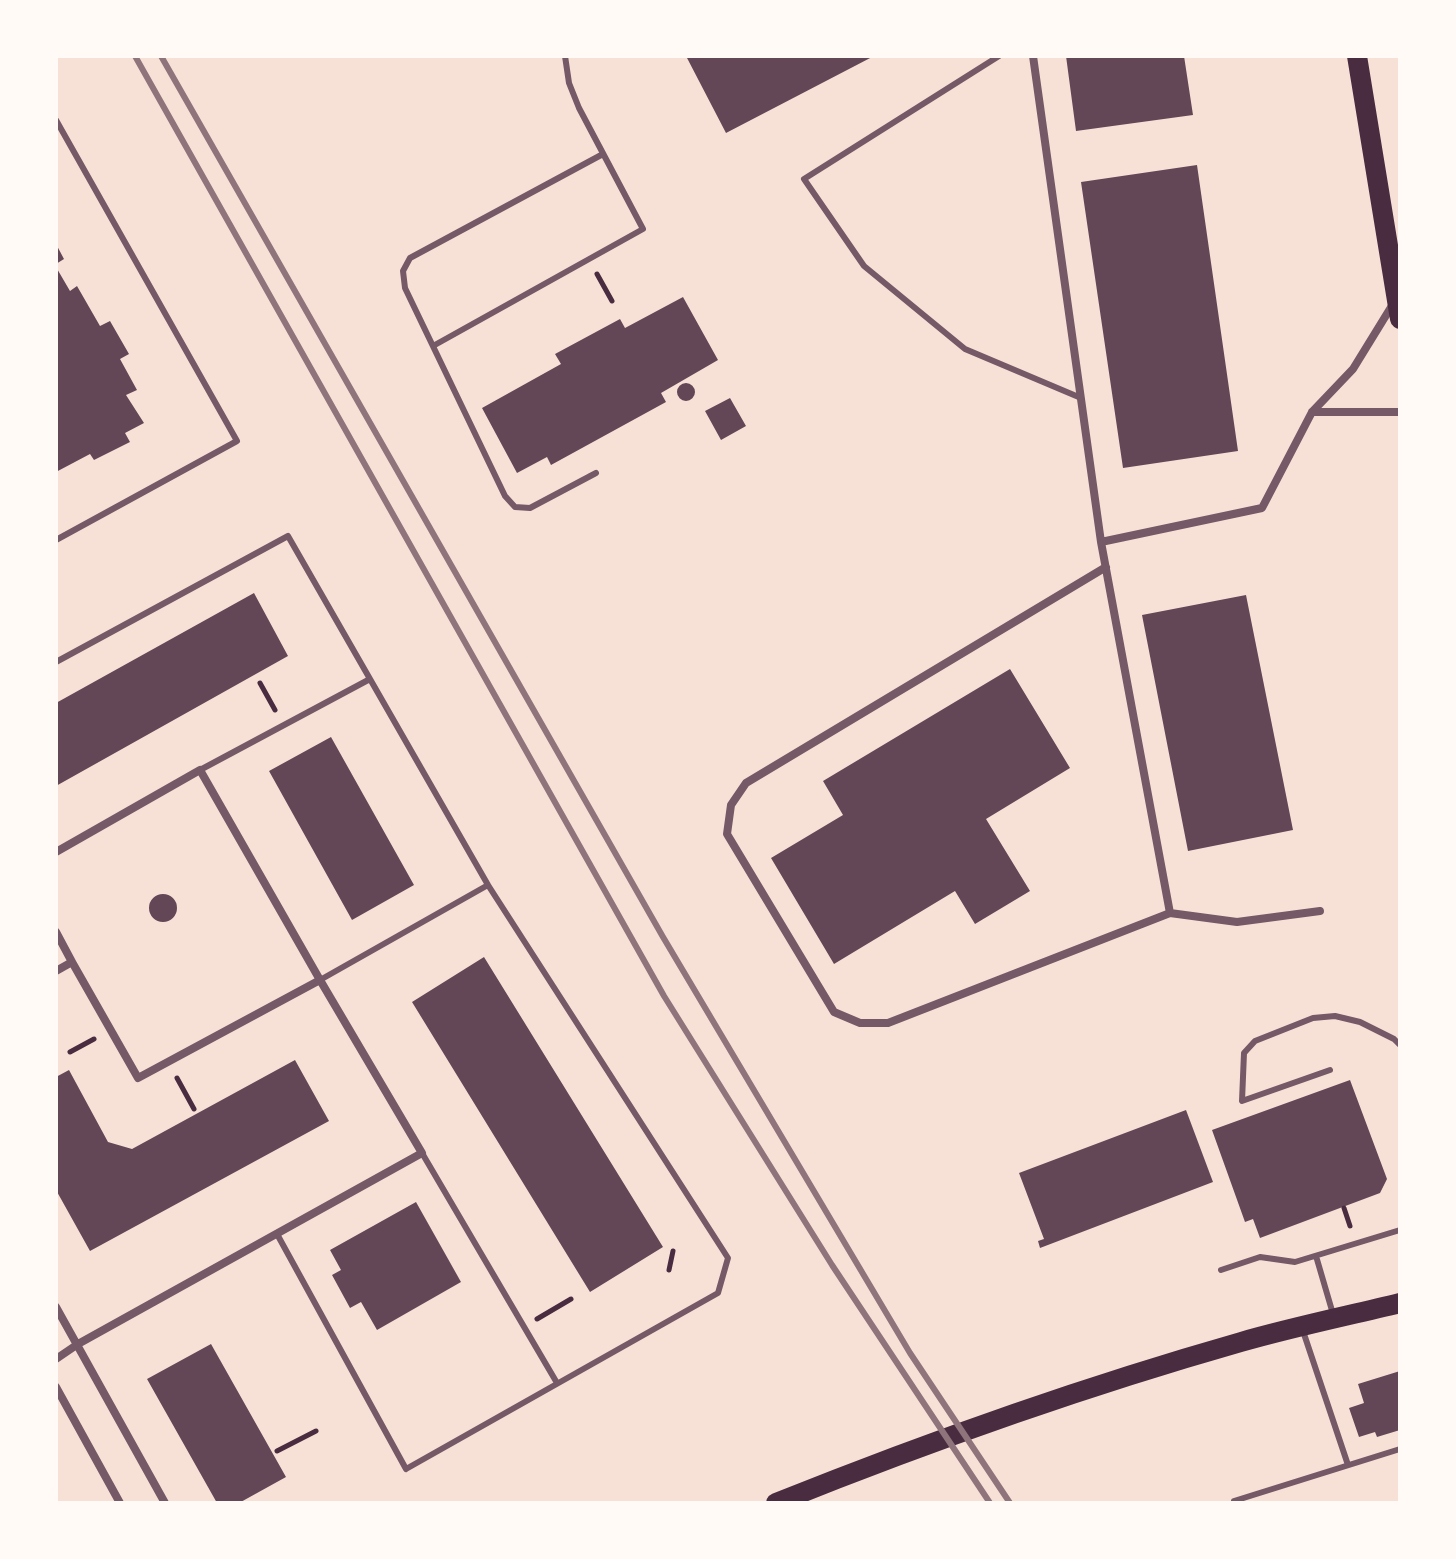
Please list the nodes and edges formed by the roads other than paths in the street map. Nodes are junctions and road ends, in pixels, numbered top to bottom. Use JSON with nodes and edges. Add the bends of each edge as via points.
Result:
{"nodes":[{"id":1,"x":565,"y":56,"type":"edge"},
{"id":2,"x":999,"y":56,"type":"edge"},
{"id":3,"x":1033,"y":56,"type":"edge"},
{"id":4,"x":1357,"y":56,"type":"edge"},
{"id":5,"x":56,"y":120,"type":"edge"},
{"id":6,"x":603,"y":154,"type":"junction"},
{"id":7,"x":1398,"y":309,"type":"edge"},
{"id":8,"x":433,"y":346,"type":"junction"},
{"id":9,"x":1081,"y":398,"type":"junction"},
{"id":10,"x":1312,"y":412,"type":"junction"},
{"id":11,"x":1400,"y":412,"type":"edge"},
{"id":12,"x":596,"y":473,"type":"dead end"},
{"id":13,"x":56,"y":540,"type":"edge"},
{"id":14,"x":1101,"y":542,"type":"junction"},
{"id":15,"x":1106,"y":567,"type":"junction"},
{"id":16,"x":56,"y":662,"type":"edge"},
{"id":17,"x":370,"y":679,"type":"junction"},
{"id":18,"x":200,"y":770,"type":"junction"},
{"id":19,"x":56,"y":852,"type":"edge"},
{"id":20,"x":488,"y":885,"type":"junction"},
{"id":21,"x":1320,"y":911,"type":"dead end"},
{"id":22,"x":1170,"y":913,"type":"junction"},
{"id":23,"x":56,"y":932,"type":"edge"},
{"id":24,"x":72,"y":962,"type":"junction"},
{"id":25,"x":56,"y":971,"type":"edge"},
{"id":26,"x":320,"y":980,"type":"junction"},
{"id":27,"x":1400,"y":1045,"type":"edge"},
{"id":28,"x":1330,"y":1070,"type":"dead end"},
{"id":29,"x":422,"y":1153,"type":"junction"},
{"id":30,"x":1400,"y":1230,"type":"edge"},
{"id":31,"x":277,"y":1234,"type":"junction"},
{"id":32,"x":1316,"y":1256,"type":"junction"},
{"id":33,"x":1221,"y":1270,"type":"dead end"},
{"id":34,"x":1400,"y":1303,"type":"edge"},
{"id":35,"x":56,"y":1307,"type":"edge"},
{"id":36,"x":1334,"y":1319,"type":"junction"},
{"id":37,"x":1302,"y":1327,"type":"junction"},
{"id":38,"x":78,"y":1344,"type":"junction"},
{"id":39,"x":56,"y":1359,"type":"edge"},
{"id":40,"x":557,"y":1383,"type":"junction"},
{"id":41,"x":56,"y":1387,"type":"edge"},
{"id":42,"x":1400,"y":1449,"type":"edge"},
{"id":43,"x":1348,"y":1465,"type":"junction"},
{"id":44,"x":1234,"y":1501,"type":"dead end"},
{"id":45,"x":120,"y":1503,"type":"edge"},
{"id":46,"x":165,"y":1503,"type":"edge"},
{"id":47,"x":776,"y":1503,"type":"edge"}],
"edges":[{"from":1,"to":6,"type":"lane","via":[[569,83]]},
{"from":2,"to":9,"type":"lane","via":[[804,179],[864,266],[965,349]]},
{"from":3,"to":9,"type":"street"},
{"from":4,"to":7,"type":"main road"},
{"from":5,"to":13,"type":"lane","via":[[237,441]]},
{"from":6,"to":8,"type":"lane","via":[[410,258],[403,271],[405,288]]},
{"from":6,"to":8,"type":"lane","via":[[643,229]]},
{"from":7,"to":10,"type":"street"},
{"from":8,"to":12,"type":"lane","via":[[515,507],[530,508]]},
{"from":9,"to":14,"type":"street"},
{"from":10,"to":11,"type":"street"},
{"from":10,"to":14,"type":"street","via":[[1262,508]]},
{"from":14,"to":15,"type":"street"},
{"from":15,"to":22,"type":"street"},
{"from":15,"to":22,"type":"street","via":[[746,783],[731,805],[727,834],[834,1012],[860,1023],[888,1023]]},
{"from":16,"to":17,"type":"lane","via":[[288,536]]},
{"from":17,"to":18,"type":"lane"},
{"from":17,"to":20,"type":"lane"},
{"from":18,"to":19,"type":"street"},
{"from":18,"to":26,"type":"street"},
{"from":20,"to":26,"type":"lane"},
{"from":20,"to":40,"type":"lane","via":[[728,1258],[718,1293]]},
{"from":21,"to":22,"type":"street","via":[[1237,922]]},
{"from":23,"to":24,"type":"street"},
{"from":24,"to":25,"type":"street"},
{"from":24,"to":26,"type":"street","via":[[138,1078]]},
{"from":26,"to":29,"type":"street"},
{"from":27,"to":28,"type":"lane","via":[[1360,1022],[1313,1018],[1255,1041],[1244,1053],[1242,1101]]},
{"from":29,"to":31,"type":"street"},
{"from":29,"to":40,"type":"lane"},
{"from":30,"to":32,"type":"lane"},
{"from":31,"to":38,"type":"street"},
{"from":31,"to":40,"type":"lane","via":[[406,1469]]},
{"from":32,"to":33,"type":"lane","via":[[1295,1262],[1260,1257]]},
{"from":32,"to":36,"type":"lane"},
{"from":34,"to":36,"type":"main road"},
{"from":35,"to":38,"type":"street"},
{"from":36,"to":37,"type":"main road"},
{"from":37,"to":43,"type":"lane"},
{"from":37,"to":47,"type":"main road","via":[[1050,1401]]},
{"from":38,"to":39,"type":"street"},
{"from":38,"to":46,"type":"street"},
{"from":41,"to":45,"type":"street"},
{"from":42,"to":43,"type":"lane"},
{"from":43,"to":44,"type":"lane"}]}
